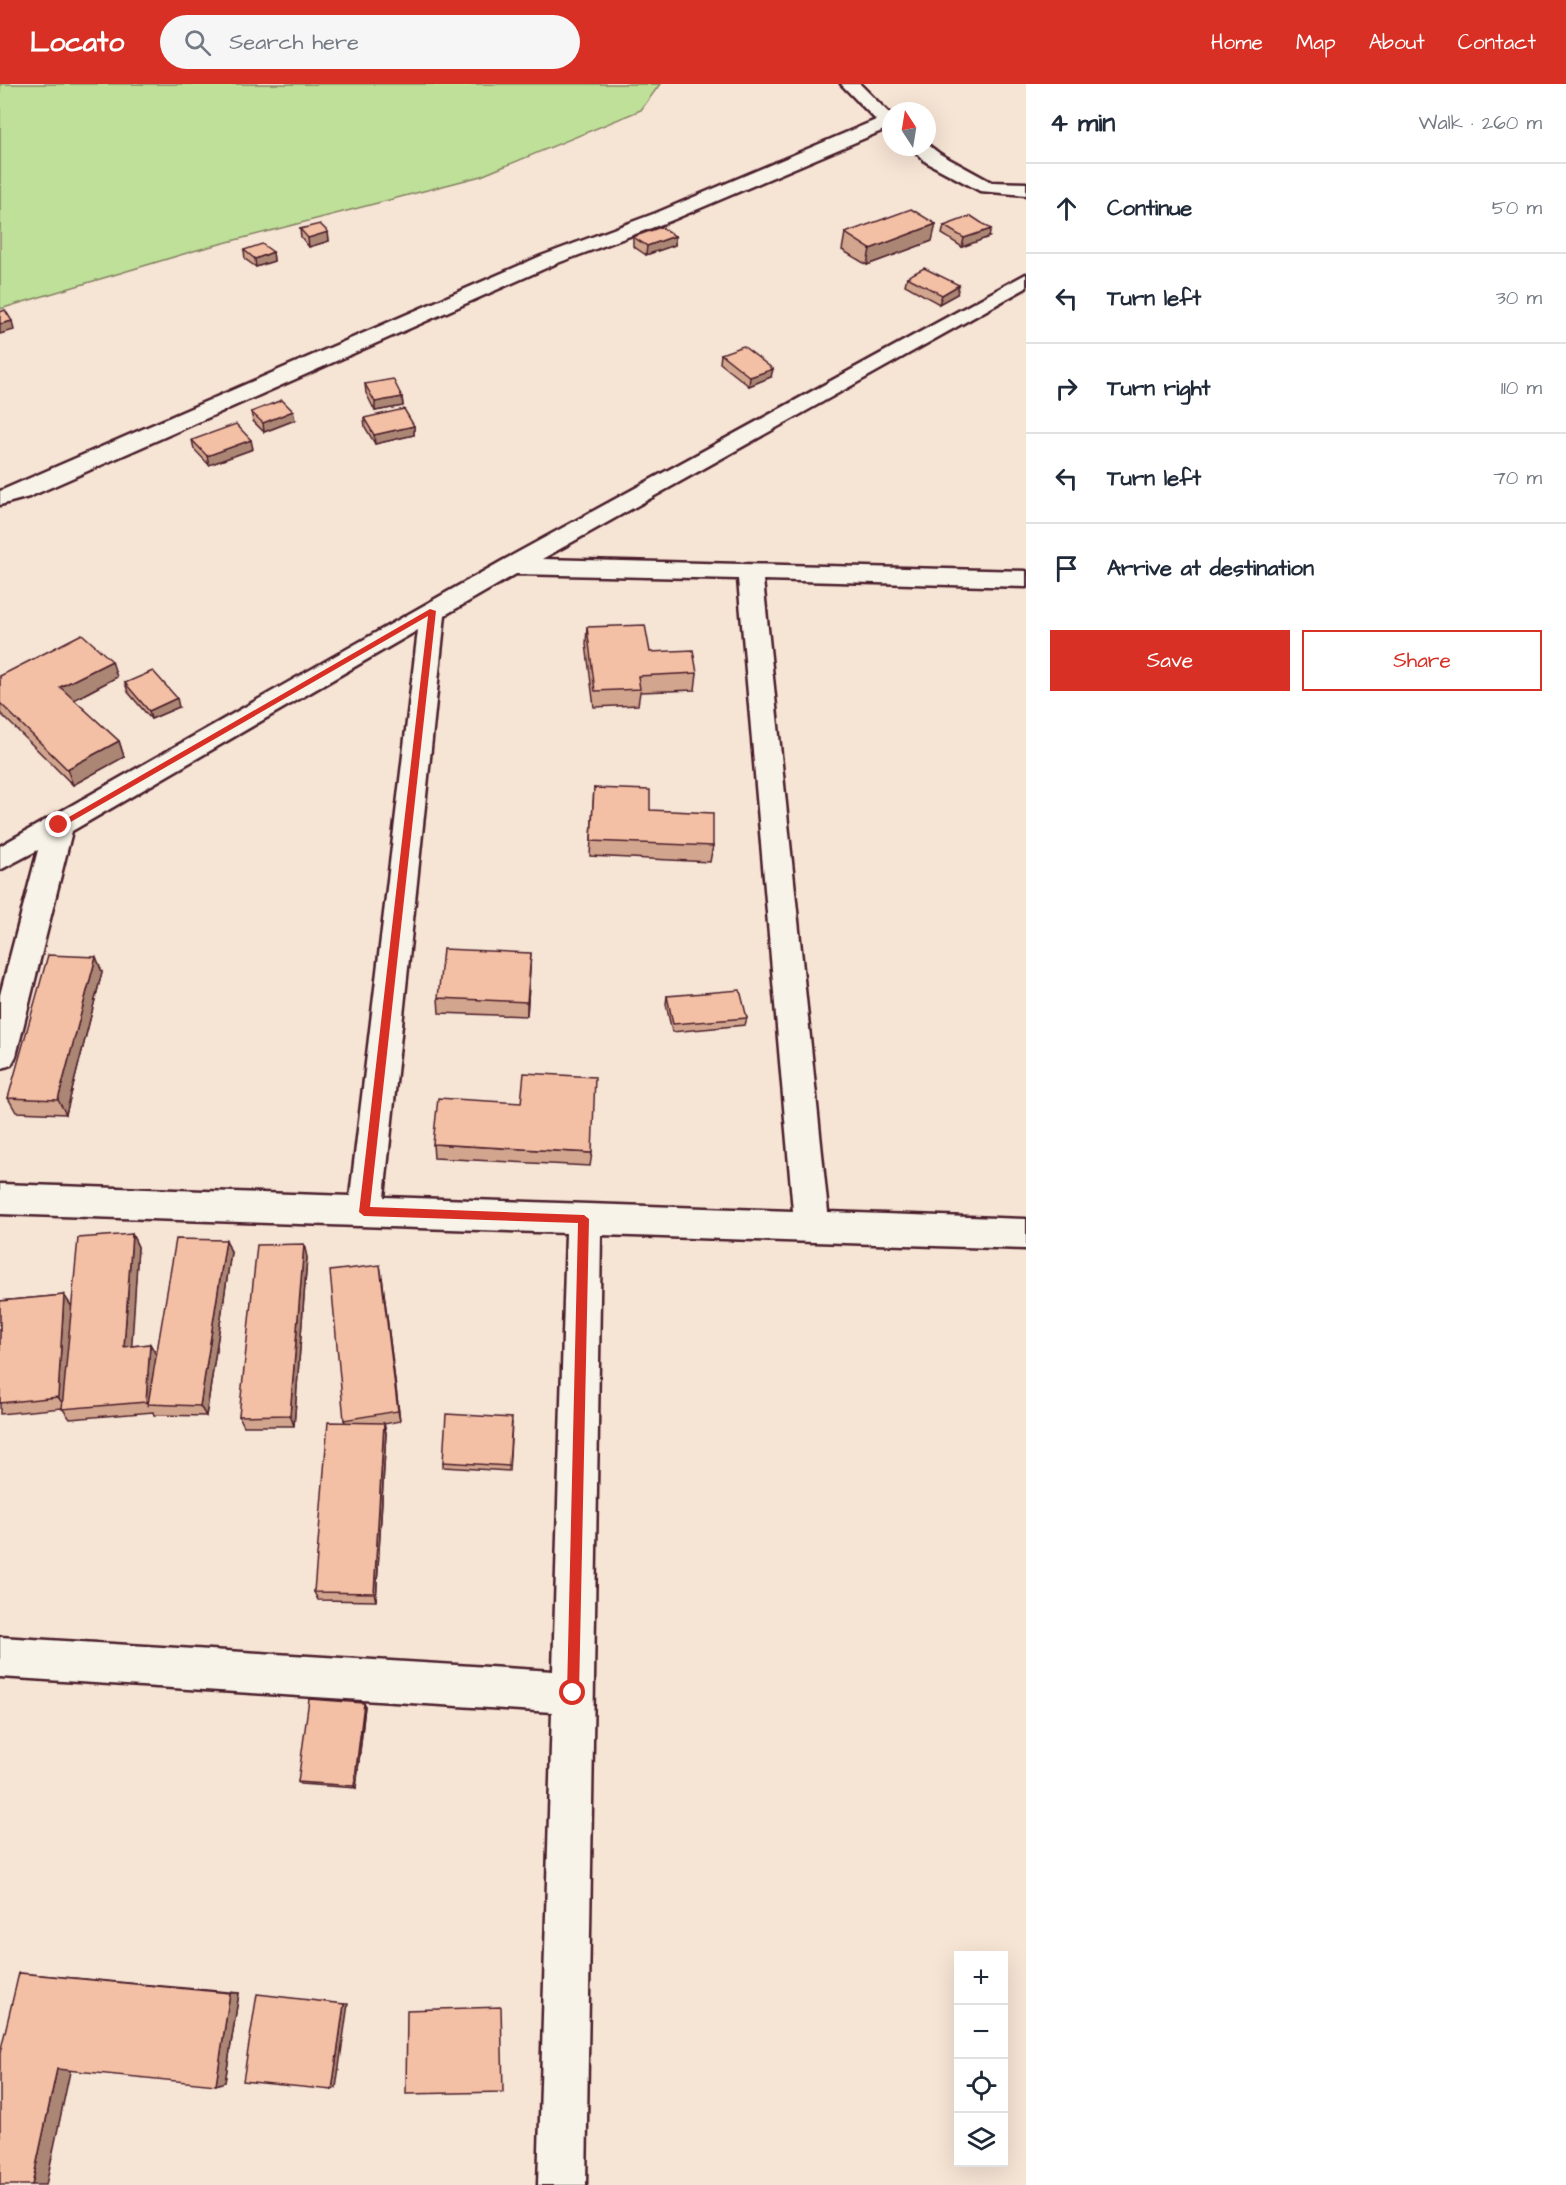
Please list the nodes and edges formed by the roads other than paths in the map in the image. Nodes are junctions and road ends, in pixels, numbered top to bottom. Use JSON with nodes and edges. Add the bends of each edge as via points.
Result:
{"nodes":[{"id":1,"x":850,"y":84,"type":"edge"},
{"id":2,"x":882,"y":115,"type":"edge"},
{"id":3,"x":882,"y":126,"type":"edge"},
{"id":4,"x":930,"y":156,"type":"edge"},
{"id":5,"x":1026,"y":189,"type":"edge"},
{"id":6,"x":1026,"y":280,"type":"edge"},
{"id":7,"x":0,"y":498,"type":"edge"},
{"id":8,"x":511,"y":566,"type":"junction"},
{"id":9,"x":750,"y":572,"type":"junction"},
{"id":10,"x":1026,"y":579,"type":"edge"},
{"id":11,"x":433,"y":611,"type":"junction"},
{"id":12,"x":59,"y":825,"type":"junction"},
{"id":13,"x":0,"y":859,"type":"edge"},
{"id":14,"x":0,"y":1056,"type":"edge"},
{"id":15,"x":0,"y":1199,"type":"edge"},
{"id":16,"x":364,"y":1212,"type":"junction"},
{"id":17,"x":584,"y":1219,"type":"junction"},
{"id":18,"x":812,"y":1227,"type":"junction"},
{"id":19,"x":1026,"y":1234,"type":"edge"},
{"id":20,"x":0,"y":1658,"type":"edge"},
{"id":21,"x":573,"y":1693,"type":"junction"},
{"id":22,"x":562,"y":2185,"type":"edge"}],
"edges":[{"from":1,"to":2,"type":"street"},
{"from":3,"to":7,"type":"street","via":[[548,260]]},
{"from":4,"to":5,"type":"street","via":[[987,187]]},
{"from":6,"to":8,"type":"street"},
{"from":8,"to":9,"type":"street"},
{"from":8,"to":11,"type":"street"},
{"from":9,"to":10,"type":"street"},
{"from":9,"to":18,"type":"street"},
{"from":11,"to":12,"type":"street"},
{"from":11,"to":16,"type":"street"},
{"from":12,"to":13,"type":"street"},
{"from":12,"to":14,"type":"street"},
{"from":15,"to":16,"type":"street"},
{"from":16,"to":17,"type":"street"},
{"from":17,"to":18,"type":"street"},
{"from":17,"to":21,"type":"street"},
{"from":18,"to":19,"type":"street"},
{"from":20,"to":21,"type":"street"},
{"from":21,"to":22,"type":"street"}]}
